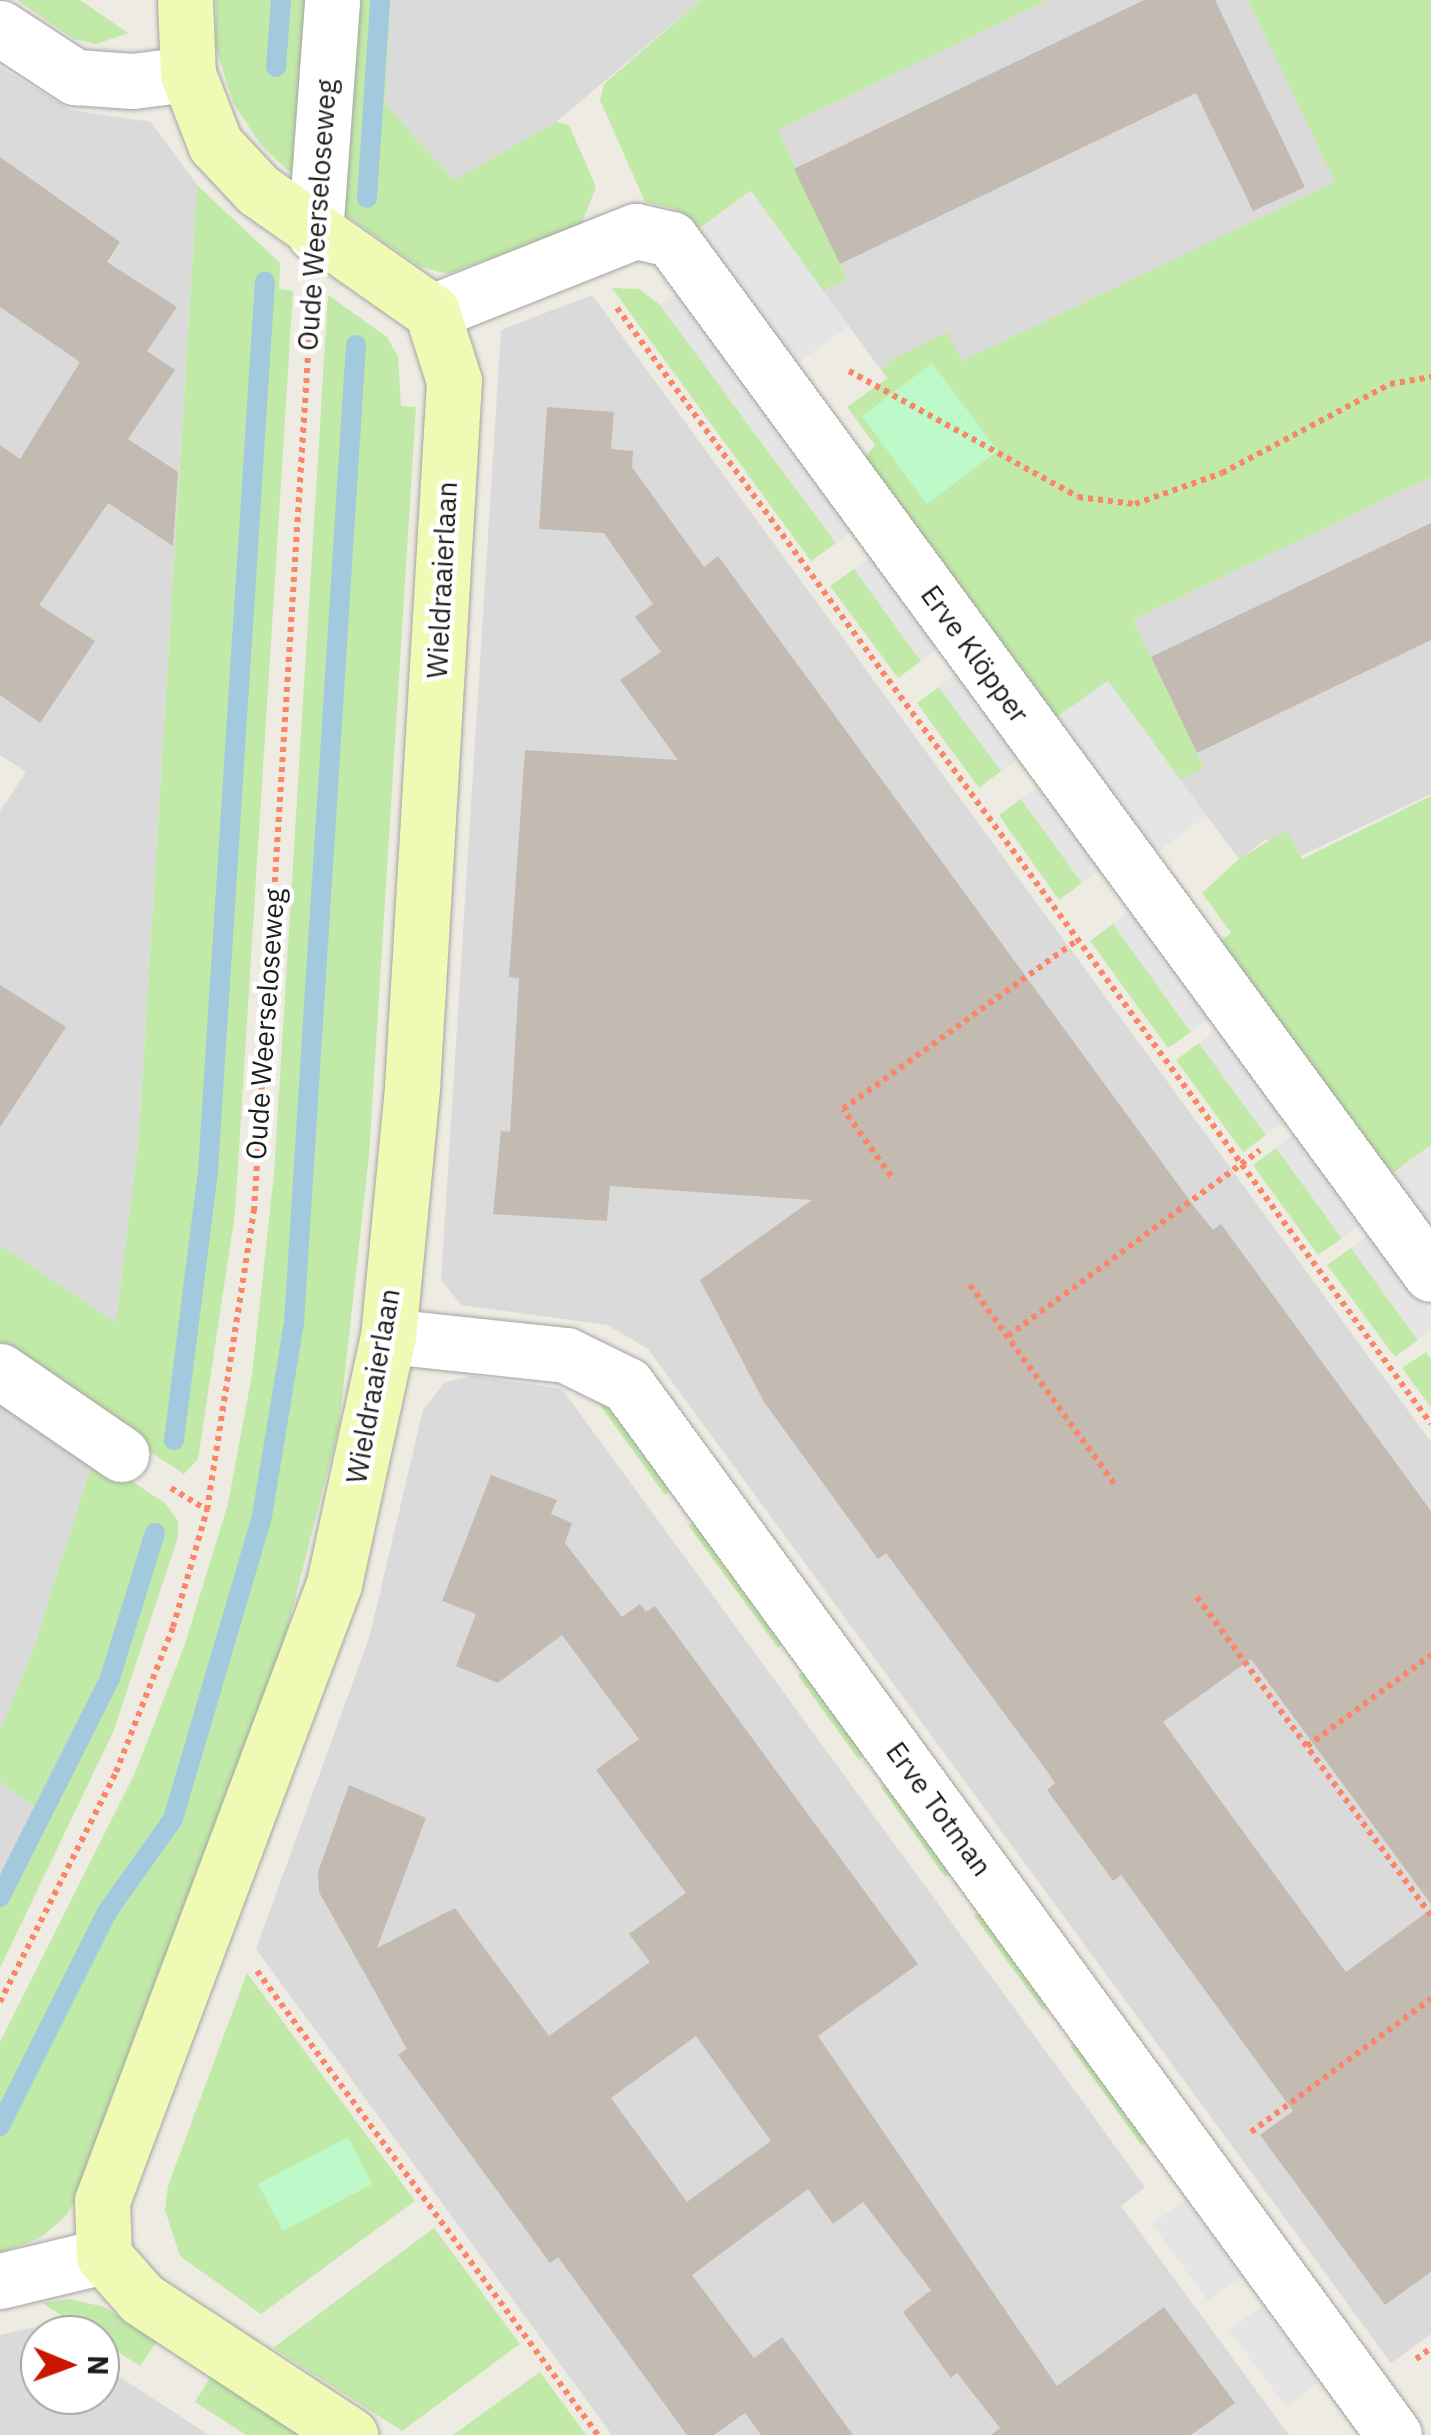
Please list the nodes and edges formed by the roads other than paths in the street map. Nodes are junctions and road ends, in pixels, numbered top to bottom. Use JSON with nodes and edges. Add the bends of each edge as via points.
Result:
{"nodes":[{"id":1,"x":185,"y":0,"type":"edge"},
{"id":2,"x":332,"y":0,"type":"edge"},
{"id":3,"x":0,"y":28,"type":"edge"},
{"id":4,"x":188,"y":74,"type":"junction"},
{"id":5,"x":315,"y":234,"type":"junction"},
{"id":6,"x":432,"y":312,"type":"junction"},
{"id":7,"x":1431,"y":1274,"type":"edge"},
{"id":8,"x":388,"y":1336,"type":"junction"},
{"id":9,"x":0,"y":1371,"type":"edge"},
{"id":10,"x":121,"y":1454,"type":"dead end"},
{"id":11,"x":104,"y":2256,"type":"junction"},
{"id":12,"x":0,"y":2281,"type":"edge"},
{"id":13,"x":350,"y":2435,"type":"edge"},
{"id":14,"x":1394,"y":2435,"type":"edge"}],
"edges":[{"from":1,"to":4,"type":"street"},
{"from":2,"to":5,"type":"street","name":"Oude Weerseloseweg"},
{"from":3,"to":4,"type":"street","via":[[75,77],[133,81]]},
{"from":4,"to":5,"type":"street","via":[[215,144],[258,190]]},
{"from":5,"to":6,"type":"street","via":[[394,280]]},
{"from":6,"to":7,"type":"street","name":"Erve Klöpper","via":[[636,231],[671,239]]},
{"from":6,"to":8,"type":"street","name":"Wieldraaierlaan","via":[[454,382],[412,1088]]},
{"from":8,"to":11,"type":"street","name":"Wieldraaierlaan","via":[[334,1584],[102,2201]]},
{"from":8,"to":14,"type":"street","name":"Erve Totman","via":[[566,1355],[627,1385]]},
{"from":9,"to":10,"type":"street"},
{"from":11,"to":12,"type":"street"},
{"from":11,"to":13,"type":"street","via":[[142,2298]]}]}
